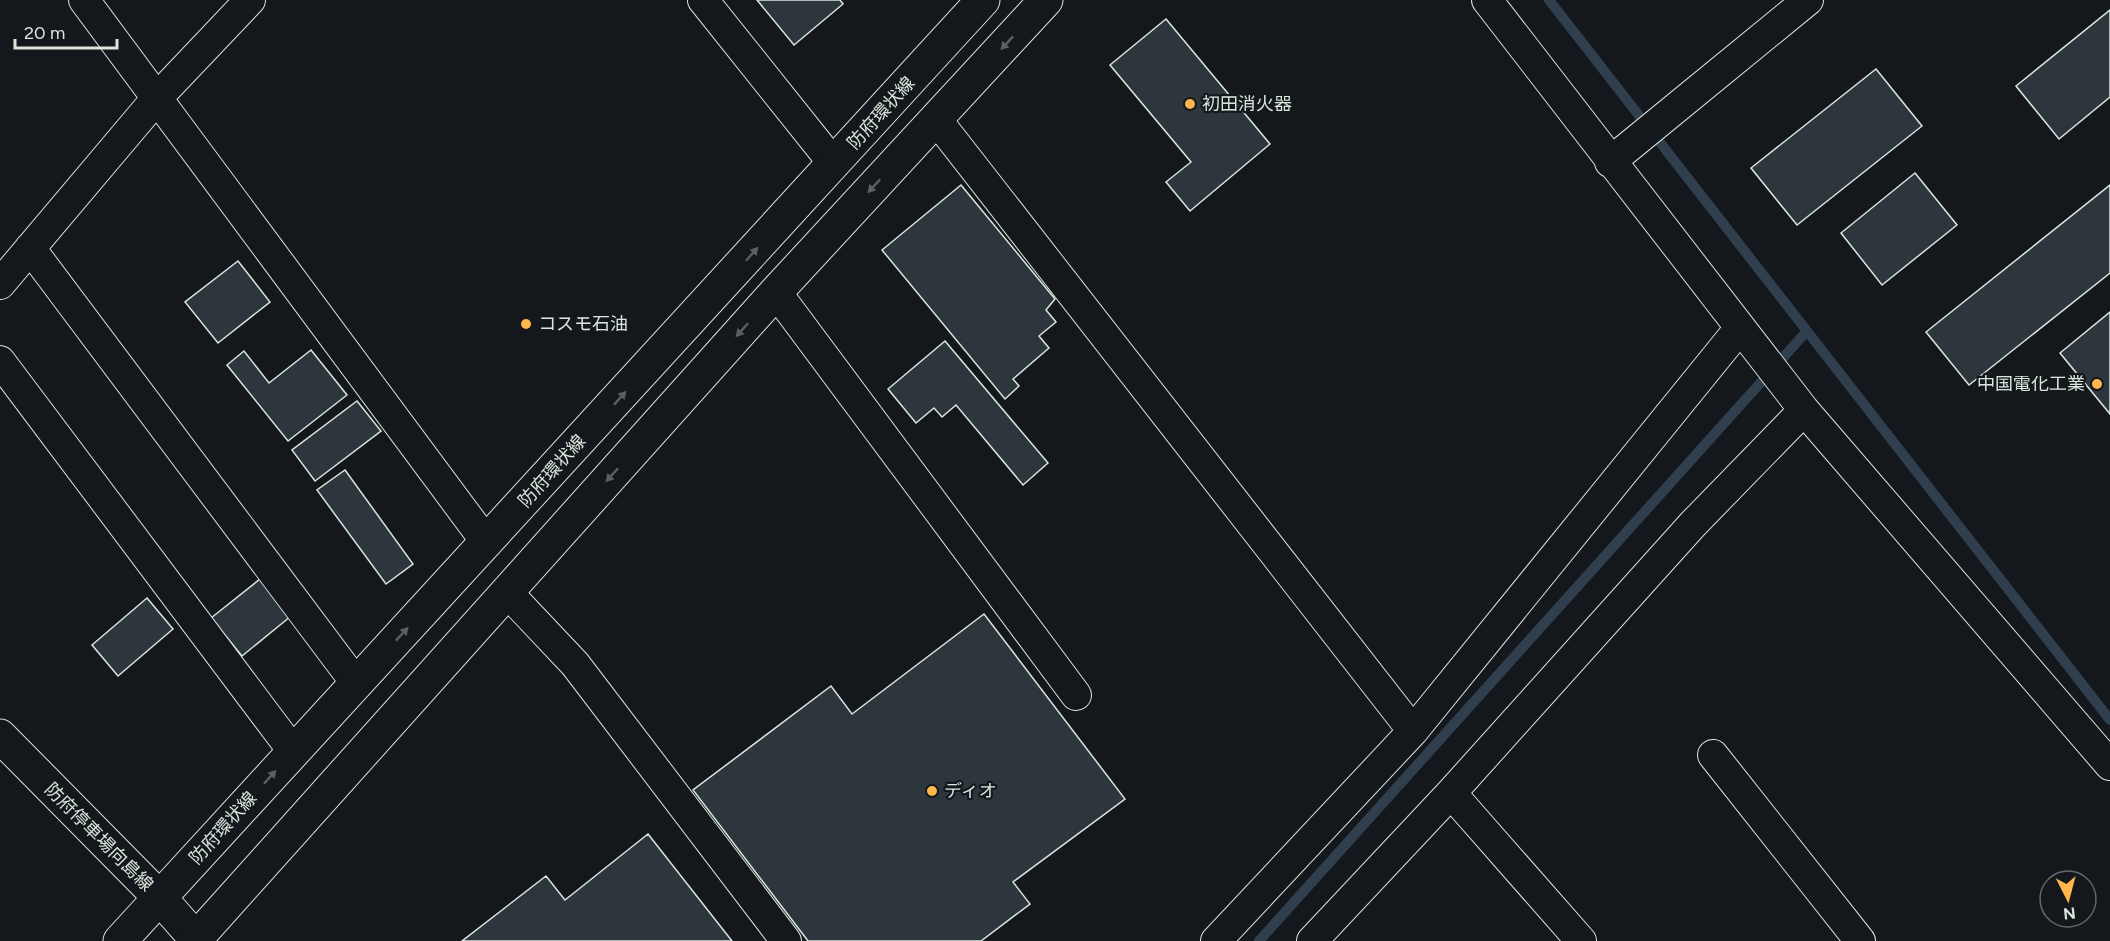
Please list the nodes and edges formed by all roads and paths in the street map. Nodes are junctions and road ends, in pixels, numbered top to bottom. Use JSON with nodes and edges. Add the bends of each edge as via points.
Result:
{"nodes":[{"id":1,"x":84,"y":0,"type":"edge"},
{"id":2,"x":250,"y":0,"type":"edge"},
{"id":3,"x":703,"y":0,"type":"edge"},
{"id":4,"x":983,"y":0,"type":"edge"},
{"id":5,"x":1046,"y":0,"type":"edge"},
{"id":6,"x":1487,"y":0,"type":"edge"},
{"id":7,"x":1808,"y":0,"type":"edge"},
{"id":8,"x":157,"y":98,"type":"junction"},
{"id":9,"x":936,"y":119,"type":"junction"},
{"id":10,"x":1610,"y":162,"type":"junction"},
{"id":11,"x":834,"y":164,"type":"junction"},
{"id":12,"x":30,"y":248,"type":"junction"},
{"id":13,"x":0,"y":284,"type":"edge"},
{"id":14,"x":776,"y":292,"type":"junction"},
{"id":15,"x":1740,"y":328,"type":"junction"},
{"id":16,"x":0,"y":361,"type":"edge"},
{"id":17,"x":1803,"y":410,"type":"junction"},
{"id":18,"x":487,"y":543,"type":"junction"},
{"id":19,"x":507,"y":592,"type":"junction"},
{"id":20,"x":357,"y":683,"type":"junction"},
{"id":21,"x":1076,"y":695,"type":"dead end"},
{"id":22,"x":1413,"y":731,"type":"junction"},
{"id":23,"x":0,"y":736,"type":"edge"},
{"id":24,"x":293,"y":751,"type":"junction"},
{"id":25,"x":1713,"y":755,"type":"dead end"},
{"id":26,"x":2110,"y":765,"type":"edge"},
{"id":27,"x":1451,"y":793,"type":"junction"},
{"id":28,"x":160,"y":898,"type":"junction"},
{"id":29,"x":195,"y":940,"type":"edge"},
{"id":30,"x":120,"y":941,"type":"edge"},
{"id":31,"x":786,"y":941,"type":"edge"},
{"id":32,"x":1216,"y":941,"type":"edge"},
{"id":33,"x":1312,"y":941,"type":"edge"},
{"id":34,"x":1581,"y":941,"type":"edge"},
{"id":35,"x":1860,"y":941,"type":"edge"}],
"edges":[{"from":1,"to":8,"type":"street"},
{"from":2,"to":8,"type":"street"},
{"from":3,"to":11,"type":"street"},
{"from":4,"to":11,"type":"main road","name":"防府環状線"},
{"from":5,"to":9,"type":"main road","one_way":true},
{"from":6,"to":10,"type":"street"},
{"from":7,"to":10,"type":"street"},
{"from":8,"to":12,"type":"street"},
{"from":8,"to":18,"type":"street"},
{"from":9,"to":14,"type":"main road","one_way":true},
{"from":9,"to":22,"type":"street"},
{"from":10,"to":15,"type":"street"},
{"from":18,"to":11,"type":"main road","name":"防府環状線","one_way":true},
{"from":12,"to":13,"type":"street"},
{"from":12,"to":20,"type":"street"},
{"from":14,"to":19,"type":"main road","one_way":true},
{"from":14,"to":21,"type":"street"},
{"from":15,"to":17,"type":"street"},
{"from":15,"to":22,"type":"street"},
{"from":16,"to":24,"type":"street"},
{"from":17,"to":26,"type":"street"},
{"from":17,"to":27,"type":"street","via":[[1693,524]]},
{"from":20,"to":18,"type":"main road","name":"防府環状線","one_way":true},
{"from":19,"to":29,"type":"main road"},
{"from":19,"to":31,"type":"street","via":[[575,664]]},
{"from":20,"to":24,"type":"main road","name":"防府環状線"},
{"from":22,"to":32,"type":"street"},
{"from":23,"to":28,"type":"main road","name":"防府停車場向島線"},
{"from":28,"to":24,"type":"main road","name":"防府環状線","one_way":true},
{"from":25,"to":35,"type":"street"},
{"from":27,"to":33,"type":"street"},
{"from":27,"to":34,"type":"street"},
{"from":28,"to":29,"type":"main road","name":"防府停車場向島線"},
{"from":28,"to":30,"type":"main road","name":"防府環状線"}]}
